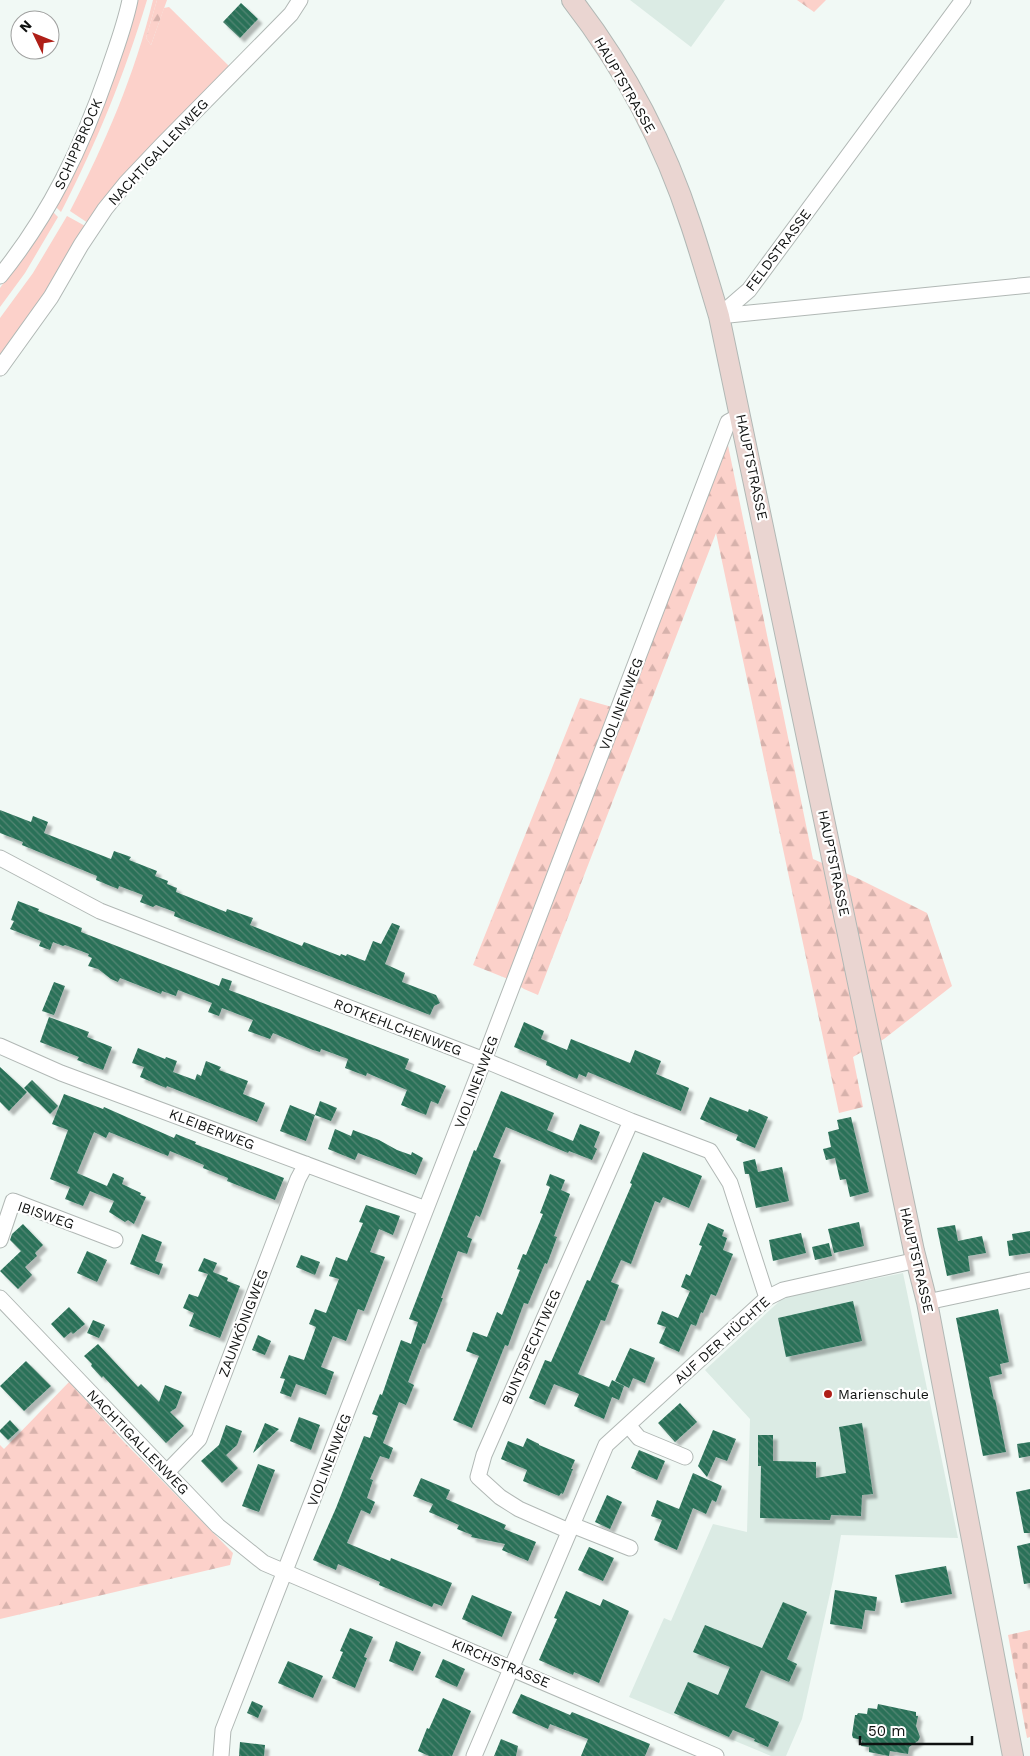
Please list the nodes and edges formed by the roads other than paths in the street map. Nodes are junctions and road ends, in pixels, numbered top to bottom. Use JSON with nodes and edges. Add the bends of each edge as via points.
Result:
{"nodes":[{"id":1,"x":130,"y":0,"type":"edge"},
{"id":2,"x":300,"y":0,"type":"edge"},
{"id":3,"x":572,"y":0,"type":"edge"},
{"id":4,"x":963,"y":0,"type":"edge"},
{"id":5,"x":0,"y":276,"type":"edge"},
{"id":6,"x":1030,"y":285,"type":"edge"},
{"id":7,"x":719,"y":316,"type":"junction"},
{"id":8,"x":0,"y":368,"type":"edge"},
{"id":9,"x":741,"y":415,"type":"junction"},
{"id":10,"x":0,"y":858,"type":"edge"},
{"id":11,"x":0,"y":1046,"type":"edge"},
{"id":12,"x":484,"y":1060,"type":"junction"},
{"id":13,"x":631,"y":1121,"type":"junction"},
{"id":14,"x":306,"y":1164,"type":"junction"},
{"id":15,"x":426,"y":1209,"type":"junction"},
{"id":16,"x":0,"y":1240,"type":"edge"},
{"id":17,"x":115,"y":1240,"type":"dead end"},
{"id":18,"x":917,"y":1260,"type":"junction"},
{"id":19,"x":1030,"y":1280,"type":"edge"},
{"id":20,"x":0,"y":1298,"type":"edge"},
{"id":21,"x":767,"y":1298,"type":"junction"},
{"id":22,"x":927,"y":1302,"type":"junction"},
{"id":23,"x":628,"y":1425,"type":"junction"},
{"id":24,"x":685,"y":1457,"type":"dead end"},
{"id":25,"x":167,"y":1472,"type":"junction"},
{"id":26,"x":570,"y":1528,"type":"junction"},
{"id":27,"x":630,"y":1548,"type":"dead end"},
{"id":28,"x":286,"y":1573,"type":"junction"},
{"id":29,"x":512,"y":1668,"type":"junction"},
{"id":30,"x":222,"y":1756,"type":"edge"},
{"id":31,"x":474,"y":1756,"type":"edge"},
{"id":32,"x":716,"y":1756,"type":"edge"},
{"id":33,"x":1013,"y":1756,"type":"edge"}],
"edges":[{"from":1,"to":5,"type":"street","name":"SCHIPPBROCK","via":[[99,98],[74,158],[50,205]]},
{"from":2,"to":8,"type":"street","name":"NACHTIGALLENWEG","via":[[291,14],[104,209],[51,297]]},
{"from":3,"to":7,"type":"street","name":"HAUPTSTRASSE","via":[[618,66],[657,138],[691,224]]},
{"from":4,"to":7,"type":"street","name":"FELDSTRASSE","via":[[749,290]]},
{"from":6,"to":7,"type":"street","name":"FELDSTRASSE"},
{"from":7,"to":9,"type":"street","name":"HAUPTSTRASSE"},
{"from":9,"to":12,"type":"street","name":"VIOLINENWEG","via":[[728,422]]},
{"from":9,"to":18,"type":"street","name":"HAUPTSTRASSE"},
{"from":10,"to":12,"type":"street","name":"ROTKEHLCHENWEG","via":[[100,911]]},
{"from":11,"to":14,"type":"street","name":"KLEIBERWEG"},
{"from":12,"to":13,"type":"street","name":"ROTKEHLCHENWEG"},
{"from":12,"to":15,"type":"street","name":"VIOLINENWEG"},
{"from":13,"to":21,"type":"street","name":"ROTKEHLCHENWEG","via":[[710,1151],[730,1183]]},
{"from":13,"to":26,"type":"street","name":"BUNTSPECHTWEG","via":[[484,1455],[478,1477],[519,1509]]},
{"from":14,"to":15,"type":"street","name":"KLEIBERWEG"},
{"from":14,"to":25,"type":"street","name":"ZAUNKÖNIGWEG","via":[[199,1439]]},
{"from":15,"to":28,"type":"street","name":"VIOLINENWEG"},
{"from":16,"to":17,"type":"street","name":"IBISWEG","via":[[13,1201]]},
{"from":18,"to":21,"type":"street","name":"AUF DER HÜCHTE","via":[[783,1290]]},
{"from":18,"to":22,"type":"street","name":"HAUPTSTRASSE"},
{"from":19,"to":22,"type":"street"},
{"from":20,"to":25,"type":"street","name":"NACHTIGALLENWEG"},
{"from":21,"to":23,"type":"street","name":"AUF DER HÜCHTE"},
{"from":22,"to":33,"type":"street","name":"HAUPTSTRASSE"},
{"from":23,"to":24,"type":"street","via":[[639,1438]]},
{"from":23,"to":26,"type":"street","name":"AUF DER HÜCHTE","via":[[606,1445]]},
{"from":25,"to":28,"type":"street","name":"NACHTIGALLENWEG","via":[[218,1526],[264,1563]]},
{"from":26,"to":27,"type":"street"},
{"from":26,"to":29,"type":"street","name":"AUF DER HÜCHTE"},
{"from":28,"to":29,"type":"street","name":"KIRCHSTRASSE"},
{"from":28,"to":30,"type":"street","name":"VIOLINENWEG","via":[[223,1730]]},
{"from":29,"to":31,"type":"street","name":"AUF DER HÜCHTE"},
{"from":29,"to":32,"type":"street","name":"KIRCHSTRASSE"}]}
